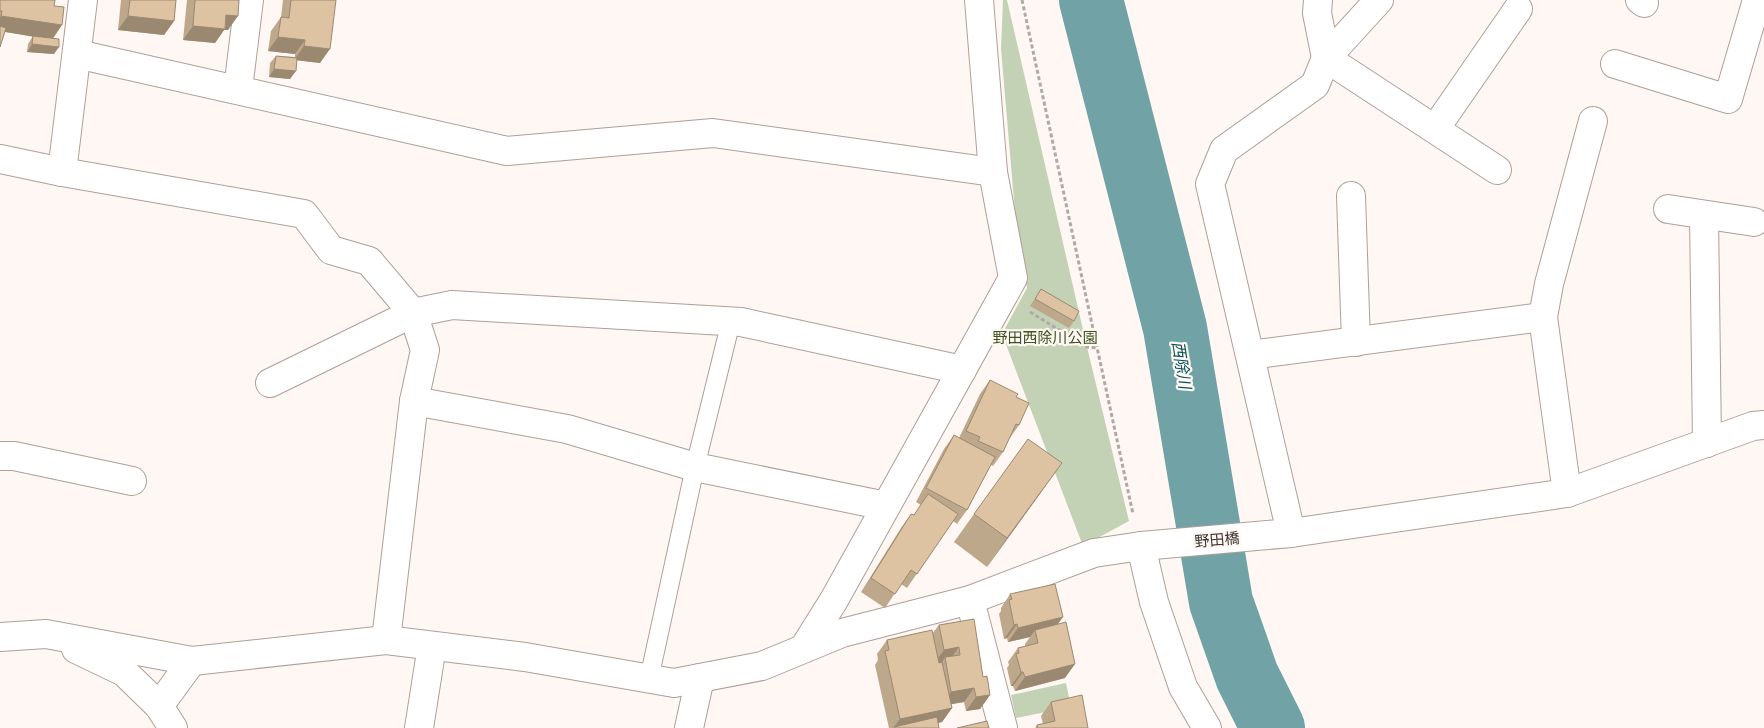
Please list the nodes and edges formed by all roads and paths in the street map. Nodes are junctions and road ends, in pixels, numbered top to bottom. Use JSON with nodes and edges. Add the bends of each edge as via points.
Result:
{"nodes":[{"id":1,"x":82,"y":0,"type":"edge"},
{"id":2,"x":249,"y":0,"type":"edge"},
{"id":3,"x":979,"y":0,"type":"edge"},
{"id":4,"x":1022,"y":0,"type":"edge"},
{"id":5,"x":1318,"y":0,"type":"edge"},
{"id":6,"x":1378,"y":0,"type":"edge"},
{"id":7,"x":1757,"y":0,"type":"edge"},
{"id":8,"x":1518,"y":9,"type":"dead end"},
{"id":9,"x":77,"y":54,"type":"junction"},
{"id":10,"x":1326,"y":58,"type":"junction"},
{"id":11,"x":1615,"y":64,"type":"dead end"},
{"id":12,"x":238,"y":89,"type":"junction"},
{"id":13,"x":1593,"y":120,"type":"dead end"},
{"id":14,"x":1435,"y":130,"type":"junction"},
{"id":15,"x":0,"y":159,"type":"edge"},
{"id":16,"x":1497,"y":170,"type":"dead end"},
{"id":17,"x":62,"y":172,"type":"junction"},
{"id":18,"x":993,"y":172,"type":"junction"},
{"id":19,"x":1351,"y":196,"type":"dead end"},
{"id":20,"x":1668,"y":210,"type":"dead end"},
{"id":21,"x":1704,"y":215,"type":"junction"},
{"id":22,"x":1754,"y":222,"type":"dead end"},
{"id":23,"x":1003,"y":295,"type":"junction"},
{"id":24,"x":413,"y":313,"type":"junction"},
{"id":25,"x":1543,"y":318,"type":"junction"},
{"id":26,"x":731,"y":321,"type":"junction"},
{"id":27,"x":1356,"y":342,"type":"junction"},
{"id":28,"x":1097,"y":348,"type":"junction"},
{"id":29,"x":1250,"y":356,"type":"junction"},
{"id":30,"x":962,"y":370,"type":"junction"},
{"id":31,"x":270,"y":383,"type":"dead end"},
{"id":32,"x":414,"y":401,"type":"junction"},
{"id":33,"x":1764,"y":425,"type":"edge"},
{"id":34,"x":1707,"y":443,"type":"junction"},
{"id":35,"x":0,"y":456,"type":"edge"},
{"id":36,"x":695,"y":467,"type":"junction"},
{"id":37,"x":132,"y":481,"type":"dead end"},
{"id":38,"x":1567,"y":493,"type":"junction"},
{"id":39,"x":886,"y":506,"type":"junction"},
{"id":40,"x":1292,"y":533,"type":"junction"},
{"id":41,"x":1141,"y":546,"type":"junction"},
{"id":42,"x":970,"y":600,"type":"junction"},
{"id":43,"x":46,"y":634,"type":"junction"},
{"id":44,"x":0,"y":637,"type":"edge"},
{"id":45,"x":386,"y":640,"type":"junction"},
{"id":46,"x":432,"y":646,"type":"junction"},
{"id":47,"x":804,"y":648,"type":"junction"},
{"id":48,"x":192,"y":660,"type":"junction"},
{"id":49,"x":700,"y":678,"type":"junction"},
{"id":50,"x":649,"y":679,"type":"junction"},
{"id":51,"x":166,"y":717,"type":"edge"},
{"id":52,"x":419,"y":728,"type":"edge"},
{"id":53,"x":689,"y":728,"type":"edge"},
{"id":54,"x":1003,"y":728,"type":"edge"},
{"id":55,"x":1207,"y":728,"type":"edge"}],
"edges":[{"from":1,"to":9,"type":"street"},
{"from":2,"to":12,"type":"street"},
{"from":3,"to":18,"type":"street"},
{"from":4,"to":28,"type":"path"},
{"from":5,"to":10,"type":"street","via":[[1317,13]]},
{"from":6,"to":10,"type":"street"},
{"from":7,"to":11,"type":"street","via":[[1728,99]]},
{"from":8,"to":14,"type":"street"},
{"from":9,"to":12,"type":"street"},
{"from":9,"to":17,"type":"street"},
{"from":10,"to":14,"type":"street"},
{"from":10,"to":29,"type":"street","via":[[1314,85],[1224,150],[1210,184]]},
{"from":12,"to":18,"type":"street","via":[[507,151],[713,133]]},
{"from":13,"to":25,"type":"street","via":[[1549,284]]},
{"from":14,"to":16,"type":"street"},
{"from":15,"to":17,"type":"street"},
{"from":17,"to":24,"type":"street","via":[[304,214],[331,250],[369,261]]},
{"from":18,"to":23,"type":"street","via":[[1013,278]]},
{"from":19,"to":27,"type":"street"},
{"from":20,"to":21,"type":"street"},
{"from":21,"to":22,"type":"street"},
{"from":21,"to":34,"type":"street"},
{"from":23,"to":28,"type":"path","via":[[1087,347]]},
{"from":23,"to":30,"type":"street"},
{"from":24,"to":26,"type":"street","via":[[452,305]]},
{"from":24,"to":31,"type":"street"},
{"from":24,"to":32,"type":"street","via":[[425,350]]},
{"from":25,"to":27,"type":"street"},
{"from":25,"to":38,"type":"street"},
{"from":26,"to":30,"type":"street"},
{"from":26,"to":36,"type":"lane"},
{"from":27,"to":29,"type":"street"},
{"from":28,"to":41,"type":"path"},
{"from":29,"to":40,"type":"street"},
{"from":30,"to":39,"type":"street"},
{"from":32,"to":36,"type":"street","via":[[567,429]]},
{"from":32,"to":45,"type":"street"},
{"from":33,"to":34,"type":"street","name":"野田橋"},
{"from":34,"to":38,"type":"street","name":"野田橋"},
{"from":35,"to":37,"type":"street","via":[[14,456]]},
{"from":36,"to":39,"type":"street"},
{"from":36,"to":50,"type":"lane"},
{"from":38,"to":40,"type":"street","name":"野田橋"},
{"from":39,"to":47,"type":"street"},
{"from":40,"to":41,"type":"street","name":"野田橋"},
{"from":41,"to":42,"type":"street","name":"野田橋","via":[[1094,553]]},
{"from":41,"to":55,"type":"street","via":[[1154,602],[1182,688]]},
{"from":42,"to":47,"type":"street","name":"野田橋","via":[[842,633]]},
{"from":42,"to":54,"type":"street"},
{"from":43,"to":44,"type":"street","name":"野田橋"},
{"from":43,"to":48,"type":"street","name":"野田橋"},
{"from":43,"to":51,"type":"street","via":[[124,672]]},
{"from":45,"to":46,"type":"street","name":"野田橋"},
{"from":45,"to":48,"type":"street","name":"野田橋"},
{"from":46,"to":50,"type":"street","name":"野田橋","via":[[525,657]]},
{"from":46,"to":52,"type":"street"},
{"from":47,"to":49,"type":"street","name":"野田橋","via":[[762,666]]},
{"from":48,"to":51,"type":"street"},
{"from":49,"to":50,"type":"street","name":"野田橋","via":[[674,684]]},
{"from":49,"to":53,"type":"street"}]}
